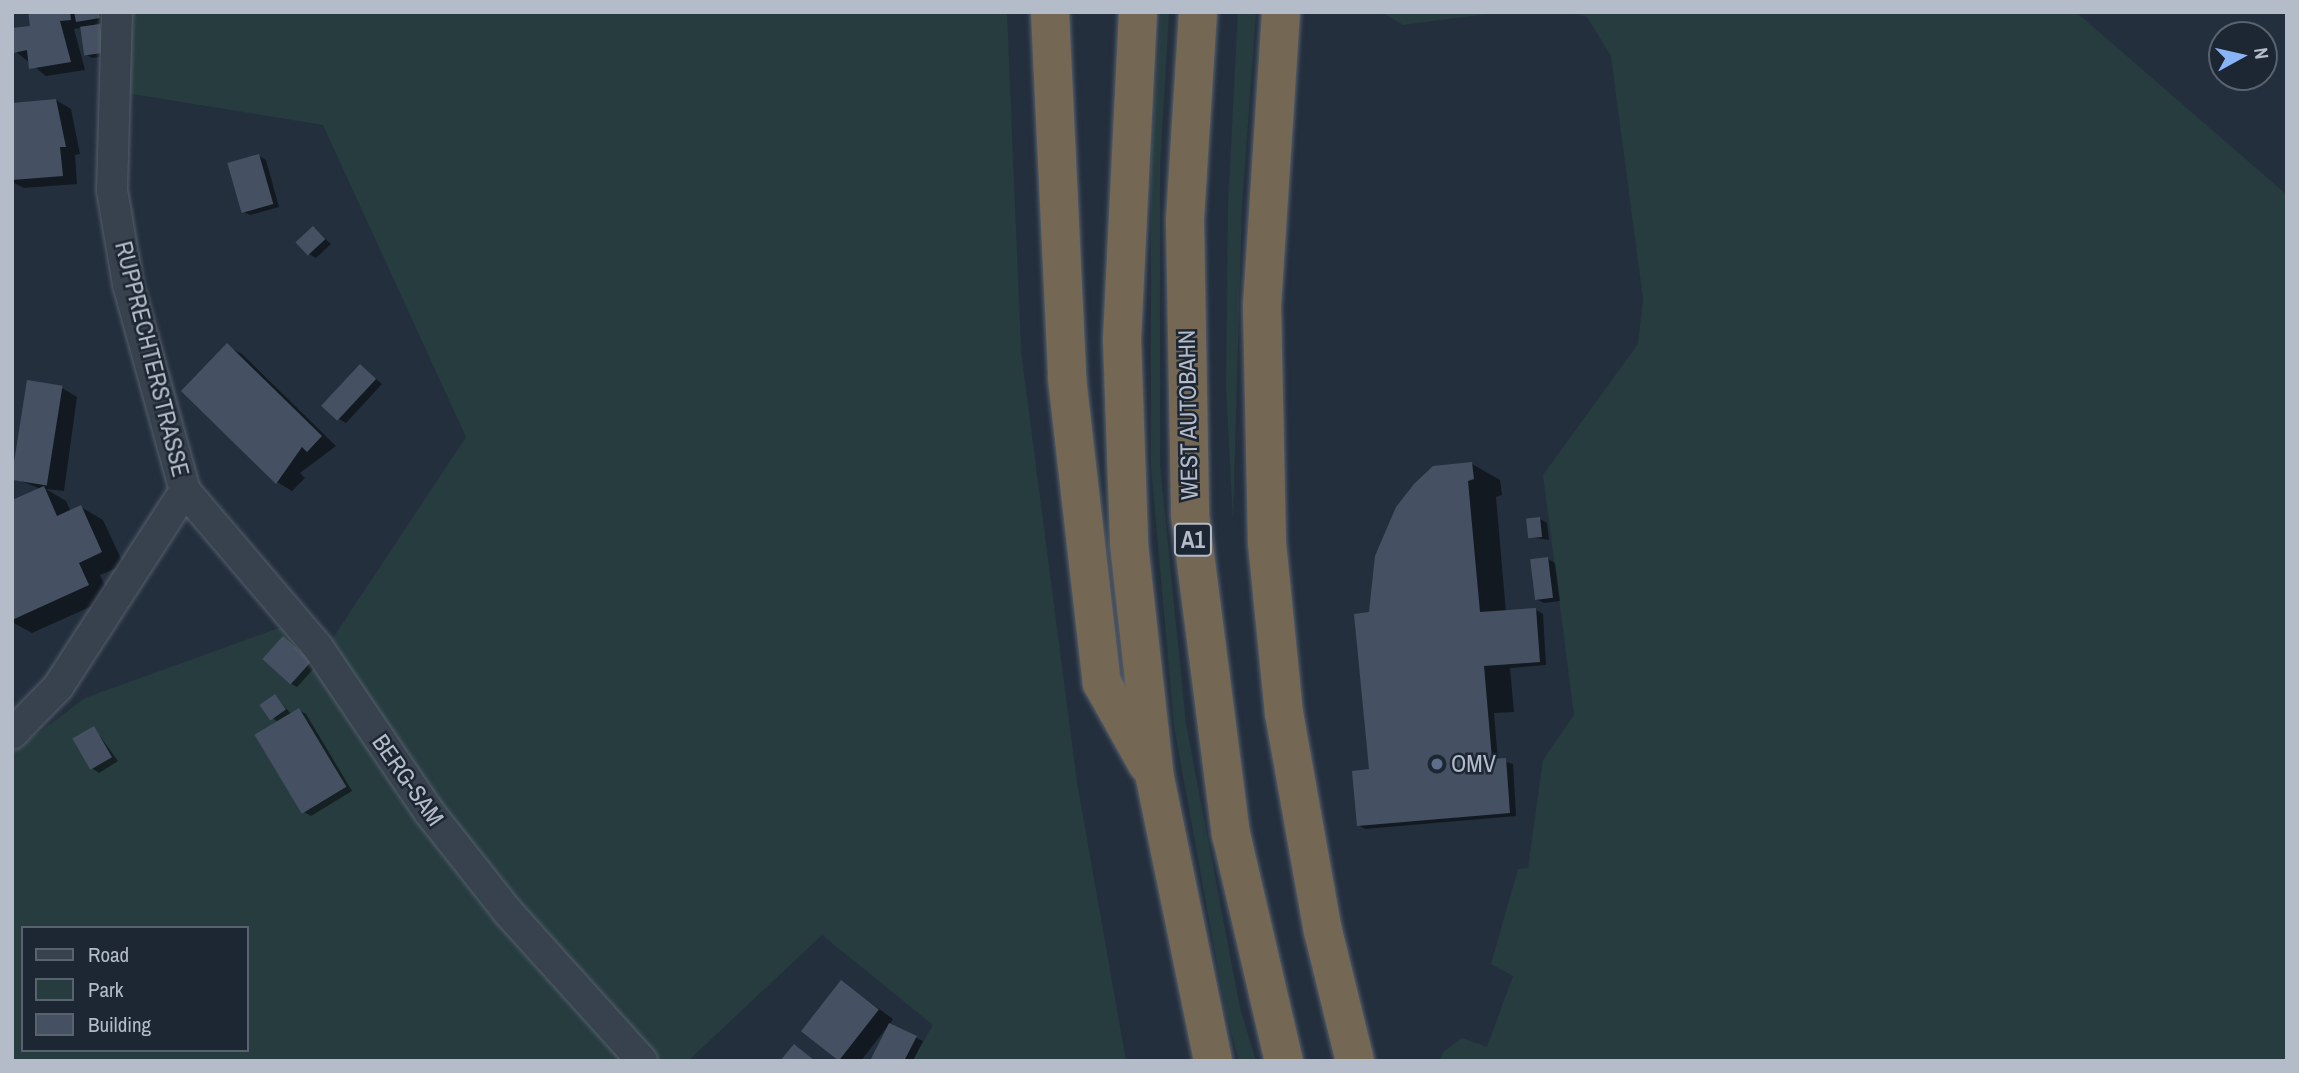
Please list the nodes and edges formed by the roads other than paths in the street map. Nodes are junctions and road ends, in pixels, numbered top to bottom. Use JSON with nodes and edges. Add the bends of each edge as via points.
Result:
{"nodes":[{"id":1,"x":117,"y":12,"type":"edge"},
{"id":2,"x":1050,"y":12,"type":"edge"},
{"id":3,"x":1138,"y":12,"type":"edge"},
{"id":4,"x":1198,"y":12,"type":"edge"},
{"id":5,"x":1281,"y":12,"type":"edge"},
{"id":6,"x":185,"y":491,"type":"junction"},
{"id":7,"x":12,"y":734,"type":"edge"},
{"id":8,"x":1155,"y":778,"type":"junction"},
{"id":9,"x":642,"y":1061,"type":"edge"},
{"id":10,"x":1213,"y":1061,"type":"edge"},
{"id":11,"x":1284,"y":1061,"type":"edge"},
{"id":12,"x":1355,"y":1061,"type":"edge"}],
"edges":[{"from":1,"to":6,"type":"street","name":"RUPPRECHTERSTRASSE","via":[[112,190],[128,284]]},
{"from":2,"to":8,"type":"highway","via":[[1067,378],[1102,684]]},
{"from":3,"to":8,"type":"highway","via":[[1122,339],[1129,544]]},
{"from":4,"to":11,"type":"highway","name":"WEST AUTOBAHN","number":"A1","via":[[1185,221],[1190,515],[1231,834]]},
{"from":5,"to":12,"type":"highway","via":[[1262,305],[1267,543],[1284,713],[1323,931]]},
{"from":6,"to":7,"type":"street","name":"RUPPRECHTERSTRASSE","via":[[58,687]]},
{"from":6,"to":9,"type":"street","name":"BERG-SAM","via":[[317,646],[429,812],[500,902]]},
{"from":8,"to":10,"type":"highway"}]}
